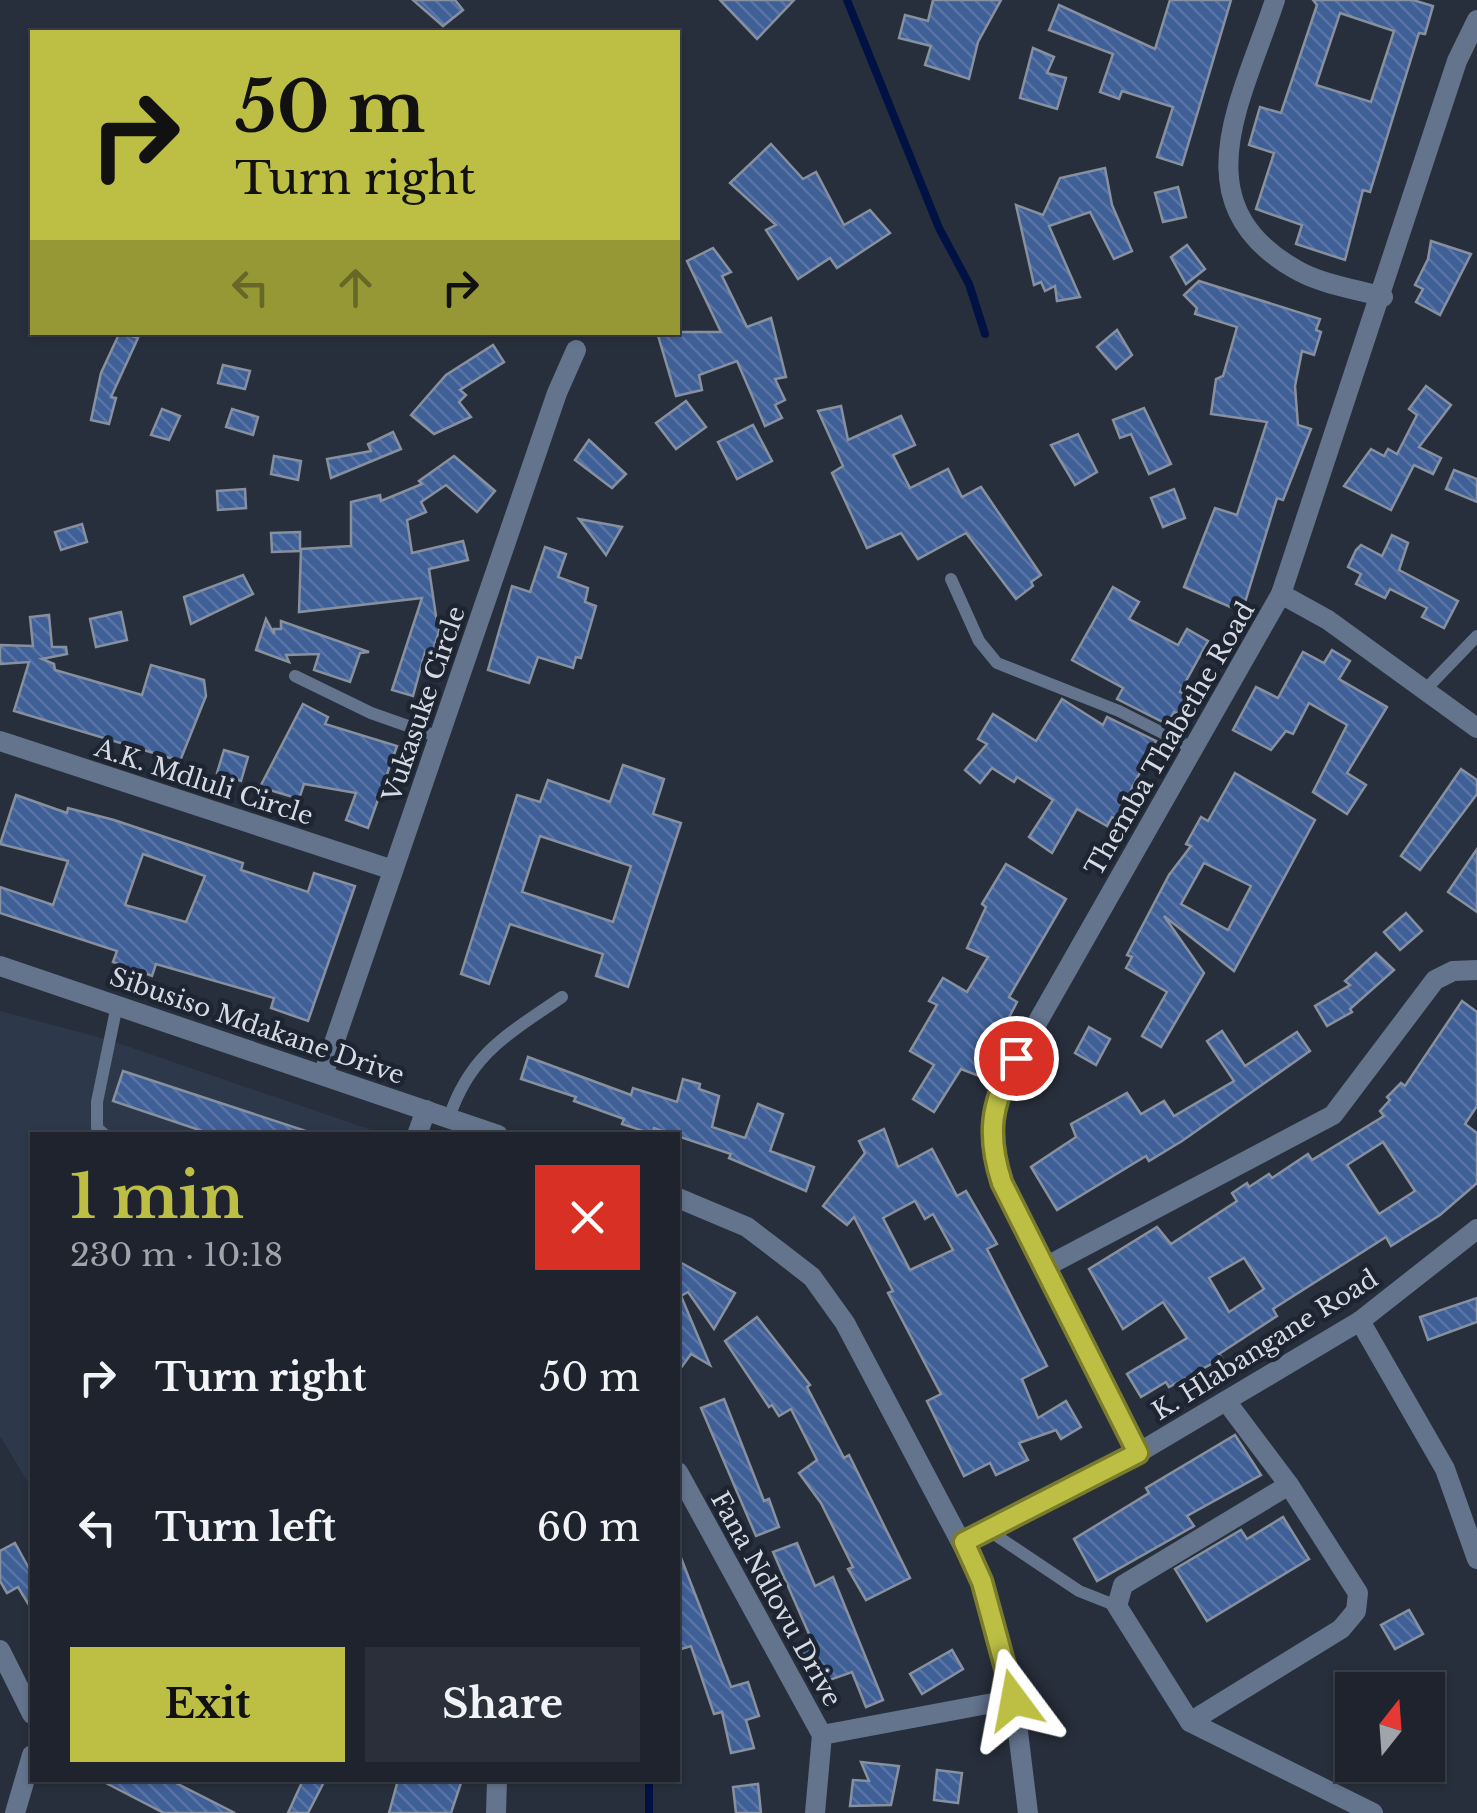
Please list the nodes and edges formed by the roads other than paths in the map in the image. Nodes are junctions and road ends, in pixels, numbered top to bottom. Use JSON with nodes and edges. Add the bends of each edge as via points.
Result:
{"nodes":[{"id":1,"x":1275,"y":0,"type":"edge"},
{"id":2,"x":1477,"y":20,"type":"edge"},
{"id":3,"x":1382,"y":297,"type":"junction"},
{"id":4,"x":576,"y":350,"type":"dead end"},
{"id":5,"x":950,"y":579,"type":"dead end"},
{"id":6,"x":1281,"y":594,"type":"junction"},
{"id":7,"x":1477,"y":636,"type":"edge"},
{"id":8,"x":295,"y":676,"type":"dead end"},
{"id":9,"x":1424,"y":691,"type":"junction"},
{"id":10,"x":1477,"y":728,"type":"edge"},
{"id":11,"x":439,"y":738,"type":"junction"},
{"id":12,"x":0,"y":741,"type":"edge"},
{"id":13,"x":1194,"y":749,"type":"junction"},
{"id":14,"x":392,"y":870,"type":"junction"},
{"id":15,"x":0,"y":966,"type":"edge"},
{"id":16,"x":1477,"y":970,"type":"edge"},
{"id":17,"x":562,"y":997,"type":"dead end"},
{"id":18,"x":117,"y":1005,"type":"junction"},
{"id":19,"x":323,"y":1075,"type":"junction"},
{"id":20,"x":426,"y":1110,"type":"junction"},
{"id":21,"x":448,"y":1118,"type":"junction"},
{"id":22,"x":102,"y":1132,"type":"edge"},
{"id":23,"x":418,"y":1132,"type":"edge"},
{"id":24,"x":489,"y":1132,"type":"edge"},
{"id":25,"x":680,"y":1199,"type":"edge"},
{"id":26,"x":1477,"y":1229,"type":"edge"},
{"id":27,"x":1045,"y":1267,"type":"junction"},
{"id":28,"x":1360,"y":1321,"type":"junction"},
{"id":29,"x":1226,"y":1400,"type":"junction"},
{"id":30,"x":1138,"y":1453,"type":"junction"},
{"id":31,"x":680,"y":1476,"type":"edge"},
{"id":32,"x":1289,"y":1485,"type":"junction"},
{"id":33,"x":988,"y":1530,"type":"junction"},
{"id":34,"x":964,"y":1542,"type":"junction"},
{"id":35,"x":1477,"y":1559,"type":"edge"},
{"id":36,"x":1117,"y":1606,"type":"junction"},
{"id":37,"x":0,"y":1650,"type":"edge"},
{"id":38,"x":1014,"y":1700,"type":"junction"},
{"id":39,"x":30,"y":1710,"type":"edge"},
{"id":40,"x":1190,"y":1722,"type":"junction"},
{"id":41,"x":822,"y":1735,"type":"junction"},
{"id":42,"x":30,"y":1762,"type":"edge"},
{"id":43,"x":497,"y":1782,"type":"edge"},
{"id":44,"x":15,"y":1813,"type":"edge"},
{"id":45,"x":496,"y":1813,"type":"edge"},
{"id":46,"x":815,"y":1813,"type":"edge"},
{"id":47,"x":1028,"y":1813,"type":"edge"},
{"id":48,"x":1373,"y":1813,"type":"edge"}],
"edges":[{"from":1,"to":3,"type":"street","via":[[1228,141],[1234,211],[1254,242],[1298,272]]},
{"from":2,"to":3,"type":"street","name":"Themba Thabethe Road","via":[[1457,61]]},
{"from":3,"to":6,"type":"street","name":"Themba Thabethe Road"},
{"from":4,"to":11,"type":"street","name":"Vukasuke Circle"},
{"from":5,"to":13,"type":"lane","via":[[997,664],[1119,711]]},
{"from":6,"to":9,"type":"street"},
{"from":6,"to":13,"type":"street","name":"Themba Thabethe Road"},
{"from":7,"to":9,"type":"lane"},
{"from":8,"to":11,"type":"lane"},
{"from":9,"to":10,"type":"street"},
{"from":11,"to":14,"type":"street","name":"Vukasuke Circle"},
{"from":12,"to":14,"type":"street","name":"A.K. Mdluli Circle"},
{"from":13,"to":27,"type":"street","name":"Themba Thabethe Road","via":[[991,1114],[1002,1183]]},
{"from":14,"to":19,"type":"street","name":"Vukasuke Circle"},
{"from":15,"to":18,"type":"street","name":"Sibusiso Mdakane Drive"},
{"from":16,"to":27,"type":"street","via":[[1435,980],[1333,1115]]},
{"from":17,"to":21,"type":"lane","via":[[492,1045],[460,1084]]},
{"from":18,"to":19,"type":"street","name":"Sibusiso Mdakane Drive"},
{"from":18,"to":22,"type":"lane","via":[[97,1102]]},
{"from":19,"to":20,"type":"street","name":"Sibusiso Mdakane Drive"},
{"from":20,"to":21,"type":"street","name":"Sibusiso Mdakane Drive"},
{"from":20,"to":23,"type":"street"},
{"from":21,"to":24,"type":"street","name":"Sibusiso Mdakane Drive"},
{"from":25,"to":34,"type":"street","via":[[746,1228],[812,1278],[845,1323]]},
{"from":26,"to":28,"type":"street","name":"K. Hlabangane Road"},
{"from":27,"to":30,"type":"street","name":"Themba Thabethe Road"},
{"from":28,"to":29,"type":"street","name":"K. Hlabangane Road"},
{"from":28,"to":35,"type":"street","via":[[1446,1469]]},
{"from":29,"to":30,"type":"street","name":"K. Hlabangane Road"},
{"from":29,"to":32,"type":"street"},
{"from":30,"to":33,"type":"street","name":"K. Hlabangane Road"},
{"from":31,"to":41,"type":"street","name":"Fana Ndlovu Drive"},
{"from":32,"to":36,"type":"street","via":[[1123,1586]]},
{"from":32,"to":40,"type":"street","via":[[1358,1593],[1356,1611],[1341,1629]]},
{"from":33,"to":34,"type":"street","name":"K. Hlabangane Road"},
{"from":33,"to":36,"type":"lane","via":[[1078,1590]]},
{"from":34,"to":38,"type":"street","via":[[982,1582]]},
{"from":36,"to":40,"type":"street"},
{"from":37,"to":39,"type":"street"},
{"from":38,"to":41,"type":"street"},
{"from":38,"to":47,"type":"street"},
{"from":40,"to":48,"type":"street"},
{"from":41,"to":46,"type":"street","name":"Fana Ndlovu Drive"},
{"from":42,"to":44,"type":"street"},
{"from":43,"to":45,"type":"street"}]}
